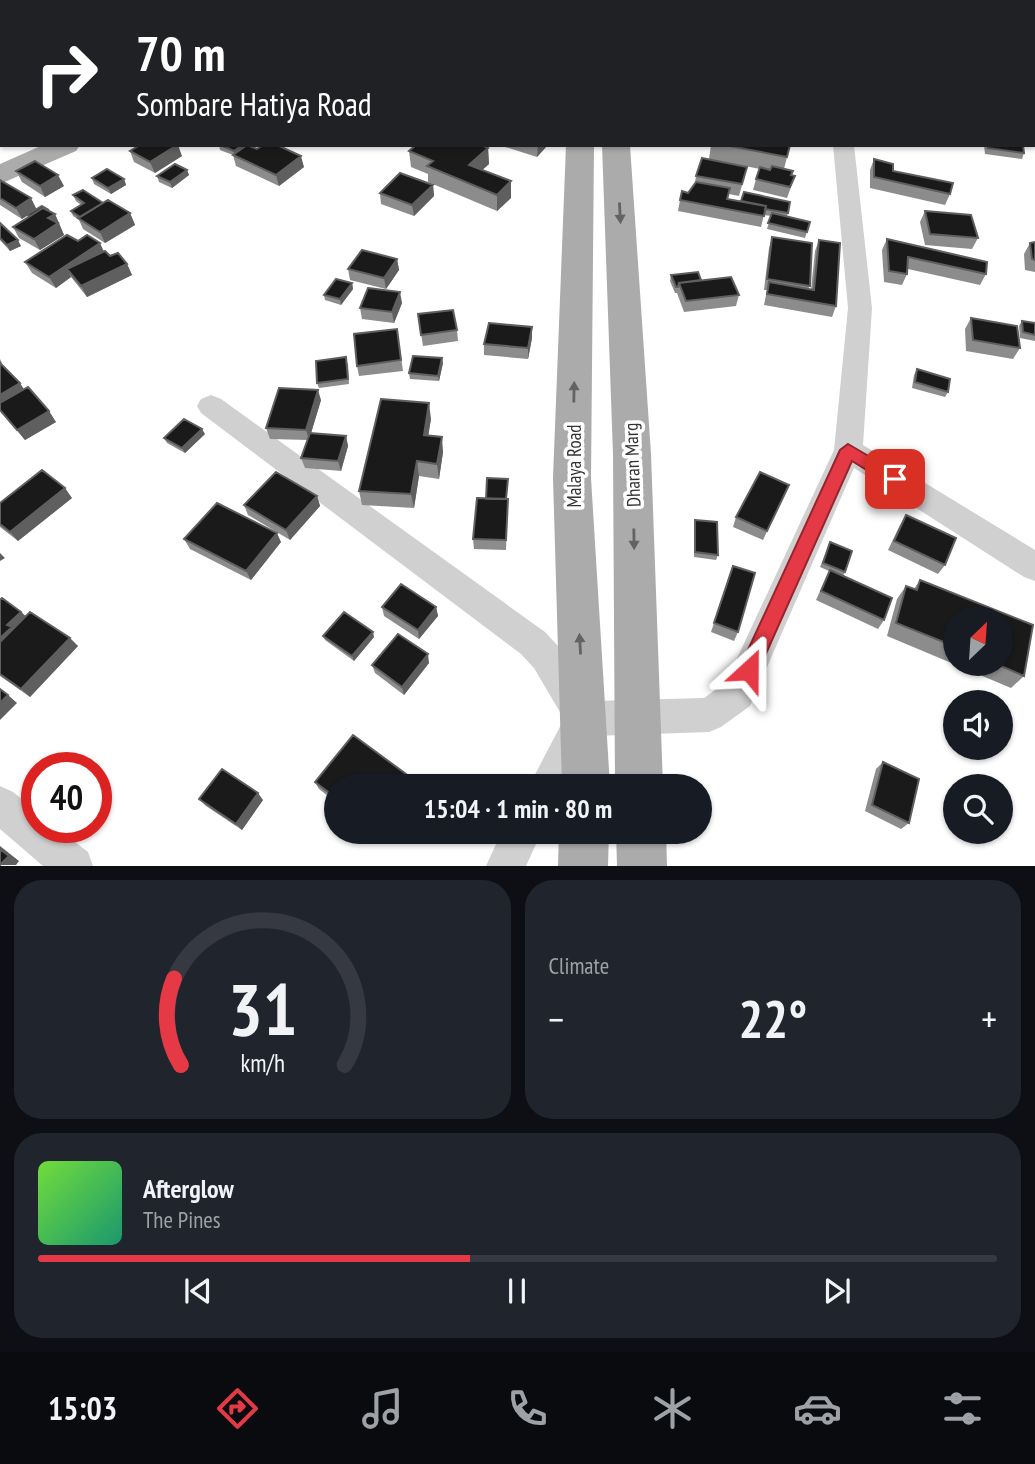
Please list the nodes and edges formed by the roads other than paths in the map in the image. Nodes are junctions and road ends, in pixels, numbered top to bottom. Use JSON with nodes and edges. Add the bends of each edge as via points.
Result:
{"nodes":[{"id":1,"x":62,"y":147,"type":"edge"},
{"id":2,"x":580,"y":147,"type":"edge"},
{"id":3,"x":616,"y":147,"type":"edge"},
{"id":4,"x":843,"y":147,"type":"edge"},
{"id":5,"x":0,"y":175,"type":"edge"},
{"id":6,"x":211,"y":406,"type":"dead end"},
{"id":7,"x":848,"y":450,"type":"junction"},
{"id":8,"x":1035,"y":567,"type":"edge"},
{"id":9,"x":637,"y":715,"type":"junction"},
{"id":10,"x":583,"y":719,"type":"junction"},
{"id":11,"x":553,"y":774,"type":"edge"},
{"id":12,"x":585,"y":774,"type":"edge"},
{"id":13,"x":639,"y":774,"type":"edge"},
{"id":14,"x":0,"y":804,"type":"edge"},
{"id":15,"x":516,"y":844,"type":"edge"},
{"id":16,"x":584,"y":844,"type":"edge"},
{"id":17,"x":641,"y":844,"type":"edge"},
{"id":18,"x":74,"y":866,"type":"edge"},
{"id":19,"x":505,"y":866,"type":"edge"},
{"id":20,"x":583,"y":866,"type":"edge"},
{"id":21,"x":642,"y":866,"type":"edge"}],
"edges":[{"from":1,"to":5,"type":"main road"},
{"from":10,"to":2,"type":"main road","name":"Malaya Road","one_way":true,"via":[[572,478]]},
{"from":3,"to":9,"type":"main road","name":"Dharan Marg","one_way":true,"via":[[632,454]]},
{"from":4,"to":7,"type":"street","via":[[860,308]]},
{"from":6,"to":10,"type":"street","via":[[533,643]]},
{"from":7,"to":8,"type":"street"},
{"from":7,"to":9,"type":"street","via":[[738,694],[709,715]]},
{"from":9,"to":10,"type":"street"},
{"from":9,"to":13,"type":"main road","name":"Dharan Marg"},
{"from":10,"to":11,"type":"street"},
{"from":10,"to":12,"type":"main road","name":"Malaya Road"},
{"from":14,"to":18,"type":"street"},
{"from":15,"to":19,"type":"street"},
{"from":16,"to":20,"type":"main road"},
{"from":17,"to":21,"type":"main road"}]}
